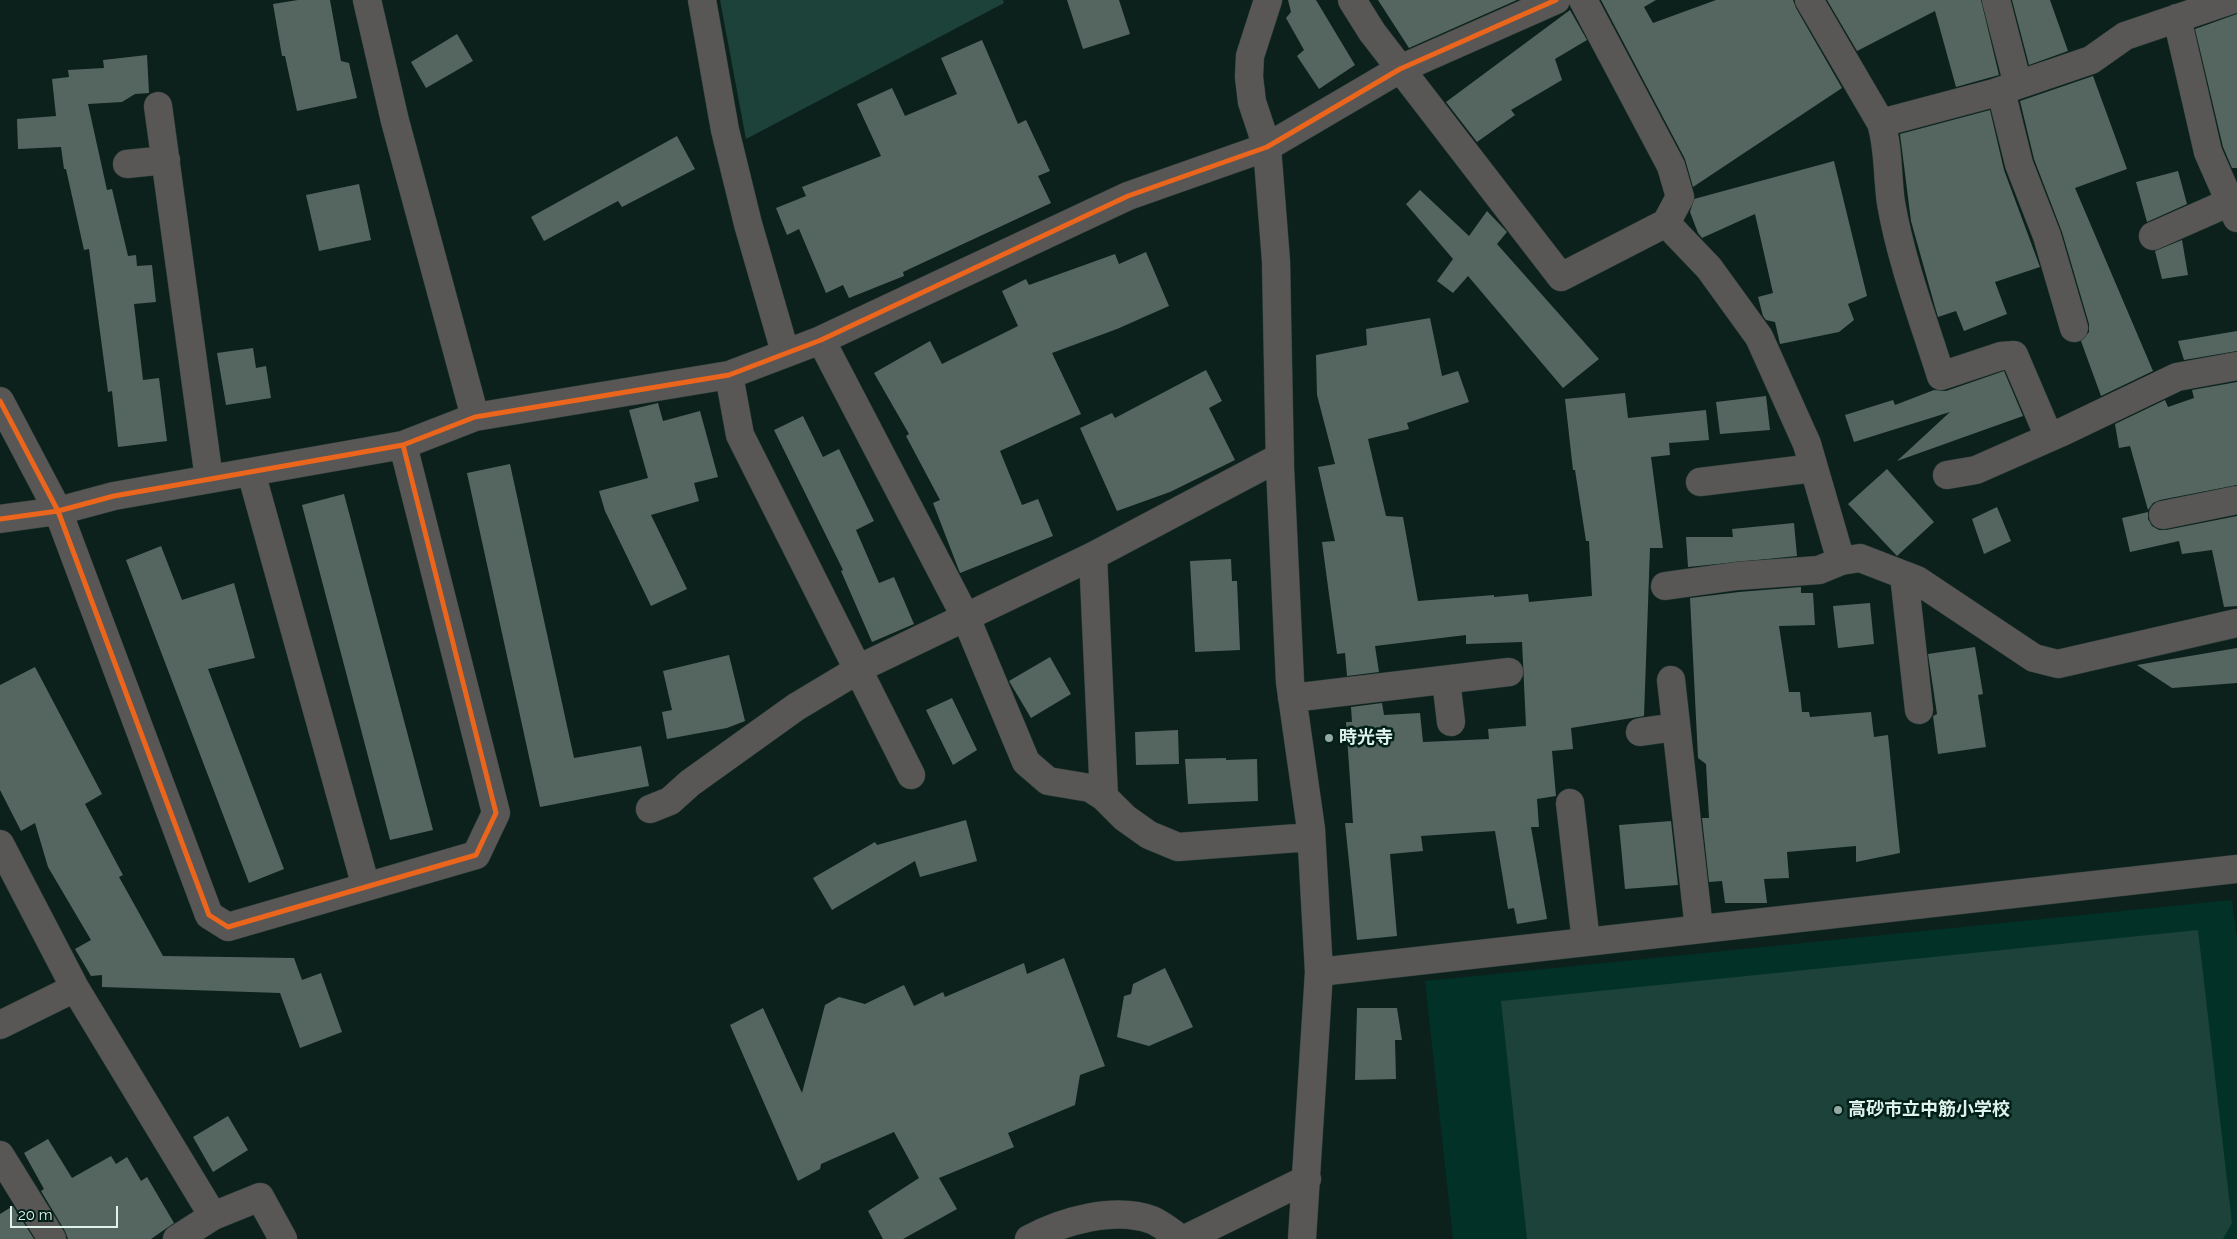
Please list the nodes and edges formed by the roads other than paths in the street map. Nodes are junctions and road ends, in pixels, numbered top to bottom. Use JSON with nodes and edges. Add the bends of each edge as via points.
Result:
{"nodes":[{"id":1,"x":367,"y":0,"type":"edge"},
{"id":2,"x":702,"y":0,"type":"edge"},
{"id":3,"x":1268,"y":0,"type":"edge"},
{"id":4,"x":1352,"y":0,"type":"edge"},
{"id":5,"x":1556,"y":0,"type":"edge"},
{"id":6,"x":1583,"y":0,"type":"edge"},
{"id":7,"x":1809,"y":0,"type":"edge"},
{"id":8,"x":1996,"y":0,"type":"edge"},
{"id":9,"x":2231,"y":0,"type":"edge"},
{"id":10,"x":2177,"y":18,"type":"junction"},
{"id":11,"x":1400,"y":69,"type":"junction"},
{"id":12,"x":2010,"y":88,"type":"junction"},
{"id":13,"x":158,"y":106,"type":"dead end"},
{"id":14,"x":1881,"y":123,"type":"junction"},
{"id":15,"x":1267,"y":146,"type":"junction"},
{"id":16,"x":166,"y":160,"type":"junction"},
{"id":17,"x":127,"y":164,"type":"dead end"},
{"id":18,"x":2234,"y":210,"type":"edge"},
{"id":19,"x":1666,"y":223,"type":"junction"},
{"id":20,"x":2153,"y":236,"type":"dead end"},
{"id":21,"x":2074,"y":328,"type":"dead end"},
{"id":22,"x":821,"y":340,"type":"junction"},
{"id":23,"x":785,"y":352,"type":"junction"},
{"id":24,"x":2237,"y":366,"type":"edge"},
{"id":25,"x":729,"y":375,"type":"junction"},
{"id":26,"x":0,"y":401,"type":"edge"},
{"id":27,"x":475,"y":417,"type":"junction"},
{"id":28,"x":2049,"y":437,"type":"junction"},
{"id":29,"x":403,"y":445,"type":"junction"},
{"id":30,"x":1280,"y":457,"type":"junction"},
{"id":31,"x":1814,"y":468,"type":"junction"},
{"id":32,"x":252,"y":472,"type":"junction"},
{"id":33,"x":1947,"y":475,"type":"dead end"},
{"id":34,"x":209,"y":480,"type":"junction"},
{"id":35,"x":1700,"y":482,"type":"dead end"},
{"id":36,"x":2237,"y":500,"type":"edge"},
{"id":37,"x":58,"y":511,"type":"junction"},
{"id":38,"x":2163,"y":515,"type":"dead end"},
{"id":39,"x":0,"y":519,"type":"edge"},
{"id":40,"x":1093,"y":556,"type":"junction"},
{"id":41,"x":1841,"y":561,"type":"junction"},
{"id":42,"x":1904,"y":576,"type":"junction"},
{"id":43,"x":1665,"y":586,"type":"dead end"},
{"id":44,"x":966,"y":618,"type":"junction"},
{"id":45,"x":2237,"y":623,"type":"edge"},
{"id":46,"x":859,"y":669,"type":"junction"},
{"id":47,"x":1509,"y":672,"type":"dead end"},
{"id":48,"x":1446,"y":680,"type":"junction"},
{"id":49,"x":1671,"y":680,"type":"dead end"},
{"id":50,"x":1292,"y":698,"type":"junction"},
{"id":51,"x":1919,"y":710,"type":"dead end"},
{"id":52,"x":1451,"y":722,"type":"dead end"},
{"id":53,"x":1676,"y":727,"type":"junction"},
{"id":54,"x":1640,"y":732,"type":"dead end"},
{"id":55,"x":912,"y":775,"type":"dead end"},
{"id":56,"x":1104,"y":797,"type":"junction"},
{"id":57,"x":1570,"y":803,"type":"dead end"},
{"id":58,"x":650,"y":808,"type":"dead end"},
{"id":59,"x":1311,"y":837,"type":"junction"},
{"id":60,"x":1,"y":849,"type":"edge"},
{"id":61,"x":2237,"y":869,"type":"edge"},
{"id":62,"x":366,"y":887,"type":"junction"},
{"id":63,"x":1699,"y":929,"type":"junction"},
{"id":64,"x":1586,"y":942,"type":"junction"},
{"id":65,"x":1319,"y":972,"type":"junction"},
{"id":66,"x":75,"y":988,"type":"junction"},
{"id":67,"x":0,"y":1025,"type":"edge"},
{"id":68,"x":0,"y":1155,"type":"edge"},
{"id":69,"x":1307,"y":1179,"type":"junction"},
{"id":70,"x":213,"y":1216,"type":"junction"},
{"id":71,"x":52,"y":1239,"type":"edge"},
{"id":72,"x":177,"y":1239,"type":"edge"},
{"id":73,"x":282,"y":1239,"type":"edge"},
{"id":74,"x":1029,"y":1239,"type":"edge"},
{"id":75,"x":1183,"y":1239,"type":"edge"},
{"id":76,"x":1302,"y":1239,"type":"edge"}],
"edges":[{"from":1,"to":27,"type":"street","via":[[395,120]]},
{"from":2,"to":23,"type":"street","via":[[725,130]]},
{"from":3,"to":15,"type":"street","via":[[1250,56],[1248,77],[1252,102]]},
{"from":4,"to":11,"type":"street"},
{"from":5,"to":11,"type":"street"},
{"from":6,"to":19,"type":"street","via":[[1671,166],[1680,197]]},
{"from":7,"to":14,"type":"street"},
{"from":8,"to":12,"type":"street"},
{"from":9,"to":10,"type":"street"},
{"from":10,"to":12,"type":"street","via":[[2125,36],[2091,60]]},
{"from":10,"to":18,"type":"street","via":[[2208,152]]},
{"from":11,"to":15,"type":"street"},
{"from":11,"to":19,"type":"street","via":[[1561,277]]},
{"from":12,"to":14,"type":"street"},
{"from":12,"to":21,"type":"street","via":[[2020,164],[2047,236]]},
{"from":13,"to":16,"type":"street"},
{"from":14,"to":28,"type":"street","via":[[1886,138],[1891,203],[1941,376],[2001,356],[2014,355]]},
{"from":15,"to":22,"type":"street","via":[[1128,196]]},
{"from":15,"to":30,"type":"street","via":[[1276,261]]},
{"from":16,"to":17,"type":"street"},
{"from":16,"to":34,"type":"street"},
{"from":18,"to":20,"type":"street"},
{"from":19,"to":31,"type":"street","via":[[1709,268],[1759,338],[1807,444]]},
{"from":22,"to":23,"type":"street"},
{"from":22,"to":44,"type":"street"},
{"from":23,"to":25,"type":"street"},
{"from":24,"to":28,"type":"street","via":[[2177,377]]},
{"from":25,"to":27,"type":"street"},
{"from":25,"to":46,"type":"street","via":[[740,435]]},
{"from":26,"to":37,"type":"street"},
{"from":27,"to":29,"type":"street"},
{"from":28,"to":33,"type":"street","via":[[1976,470]]},
{"from":29,"to":32,"type":"street"},
{"from":29,"to":62,"type":"street","via":[[496,813],[476,855]]},
{"from":30,"to":40,"type":"street"},
{"from":30,"to":50,"type":"street"},
{"from":31,"to":35,"type":"street"},
{"from":31,"to":41,"type":"street"},
{"from":32,"to":34,"type":"street"},
{"from":32,"to":62,"type":"street"},
{"from":34,"to":37,"type":"street","via":[[114,496]]},
{"from":36,"to":38,"type":"street"},
{"from":37,"to":39,"type":"street"},
{"from":37,"to":62,"type":"street","via":[[209,915],[228,927]]},
{"from":40,"to":44,"type":"street"},
{"from":40,"to":56,"type":"street"},
{"from":41,"to":42,"type":"street","via":[[1860,558]]},
{"from":41,"to":43,"type":"street","via":[[1818,570]]},
{"from":42,"to":45,"type":"street","via":[[1917,580],[2034,658],[2058,664]]},
{"from":42,"to":51,"type":"street"},
{"from":44,"to":46,"type":"street"},
{"from":44,"to":56,"type":"street","via":[[1026,762],[1048,781],[1090,788]]},
{"from":46,"to":55,"type":"street"},
{"from":46,"to":58,"type":"street","via":[[796,707],[690,783],[670,802]]},
{"from":47,"to":48,"type":"street"},
{"from":48,"to":50,"type":"street"},
{"from":48,"to":52,"type":"street"},
{"from":49,"to":53,"type":"street"},
{"from":50,"to":59,"type":"street"},
{"from":53,"to":54,"type":"street"},
{"from":53,"to":63,"type":"street"},
{"from":56,"to":59,"type":"street","via":[[1149,835],[1178,847]]},
{"from":57,"to":64,"type":"street"},
{"from":59,"to":65,"type":"street"},
{"from":60,"to":66,"type":"street"},
{"from":61,"to":63,"type":"street"},
{"from":63,"to":64,"type":"street"},
{"from":64,"to":65,"type":"street"},
{"from":65,"to":69,"type":"street"},
{"from":66,"to":67,"type":"street"},
{"from":66,"to":70,"type":"street"},
{"from":68,"to":71,"type":"street"},
{"from":69,"to":75,"type":"street"},
{"from":69,"to":76,"type":"street"},
{"from":70,"to":72,"type":"street"},
{"from":70,"to":73,"type":"street","via":[[260,1197]]},
{"from":74,"to":75,"type":"street","via":[[1069,1223],[1109,1213],[1152,1220]]}]}
